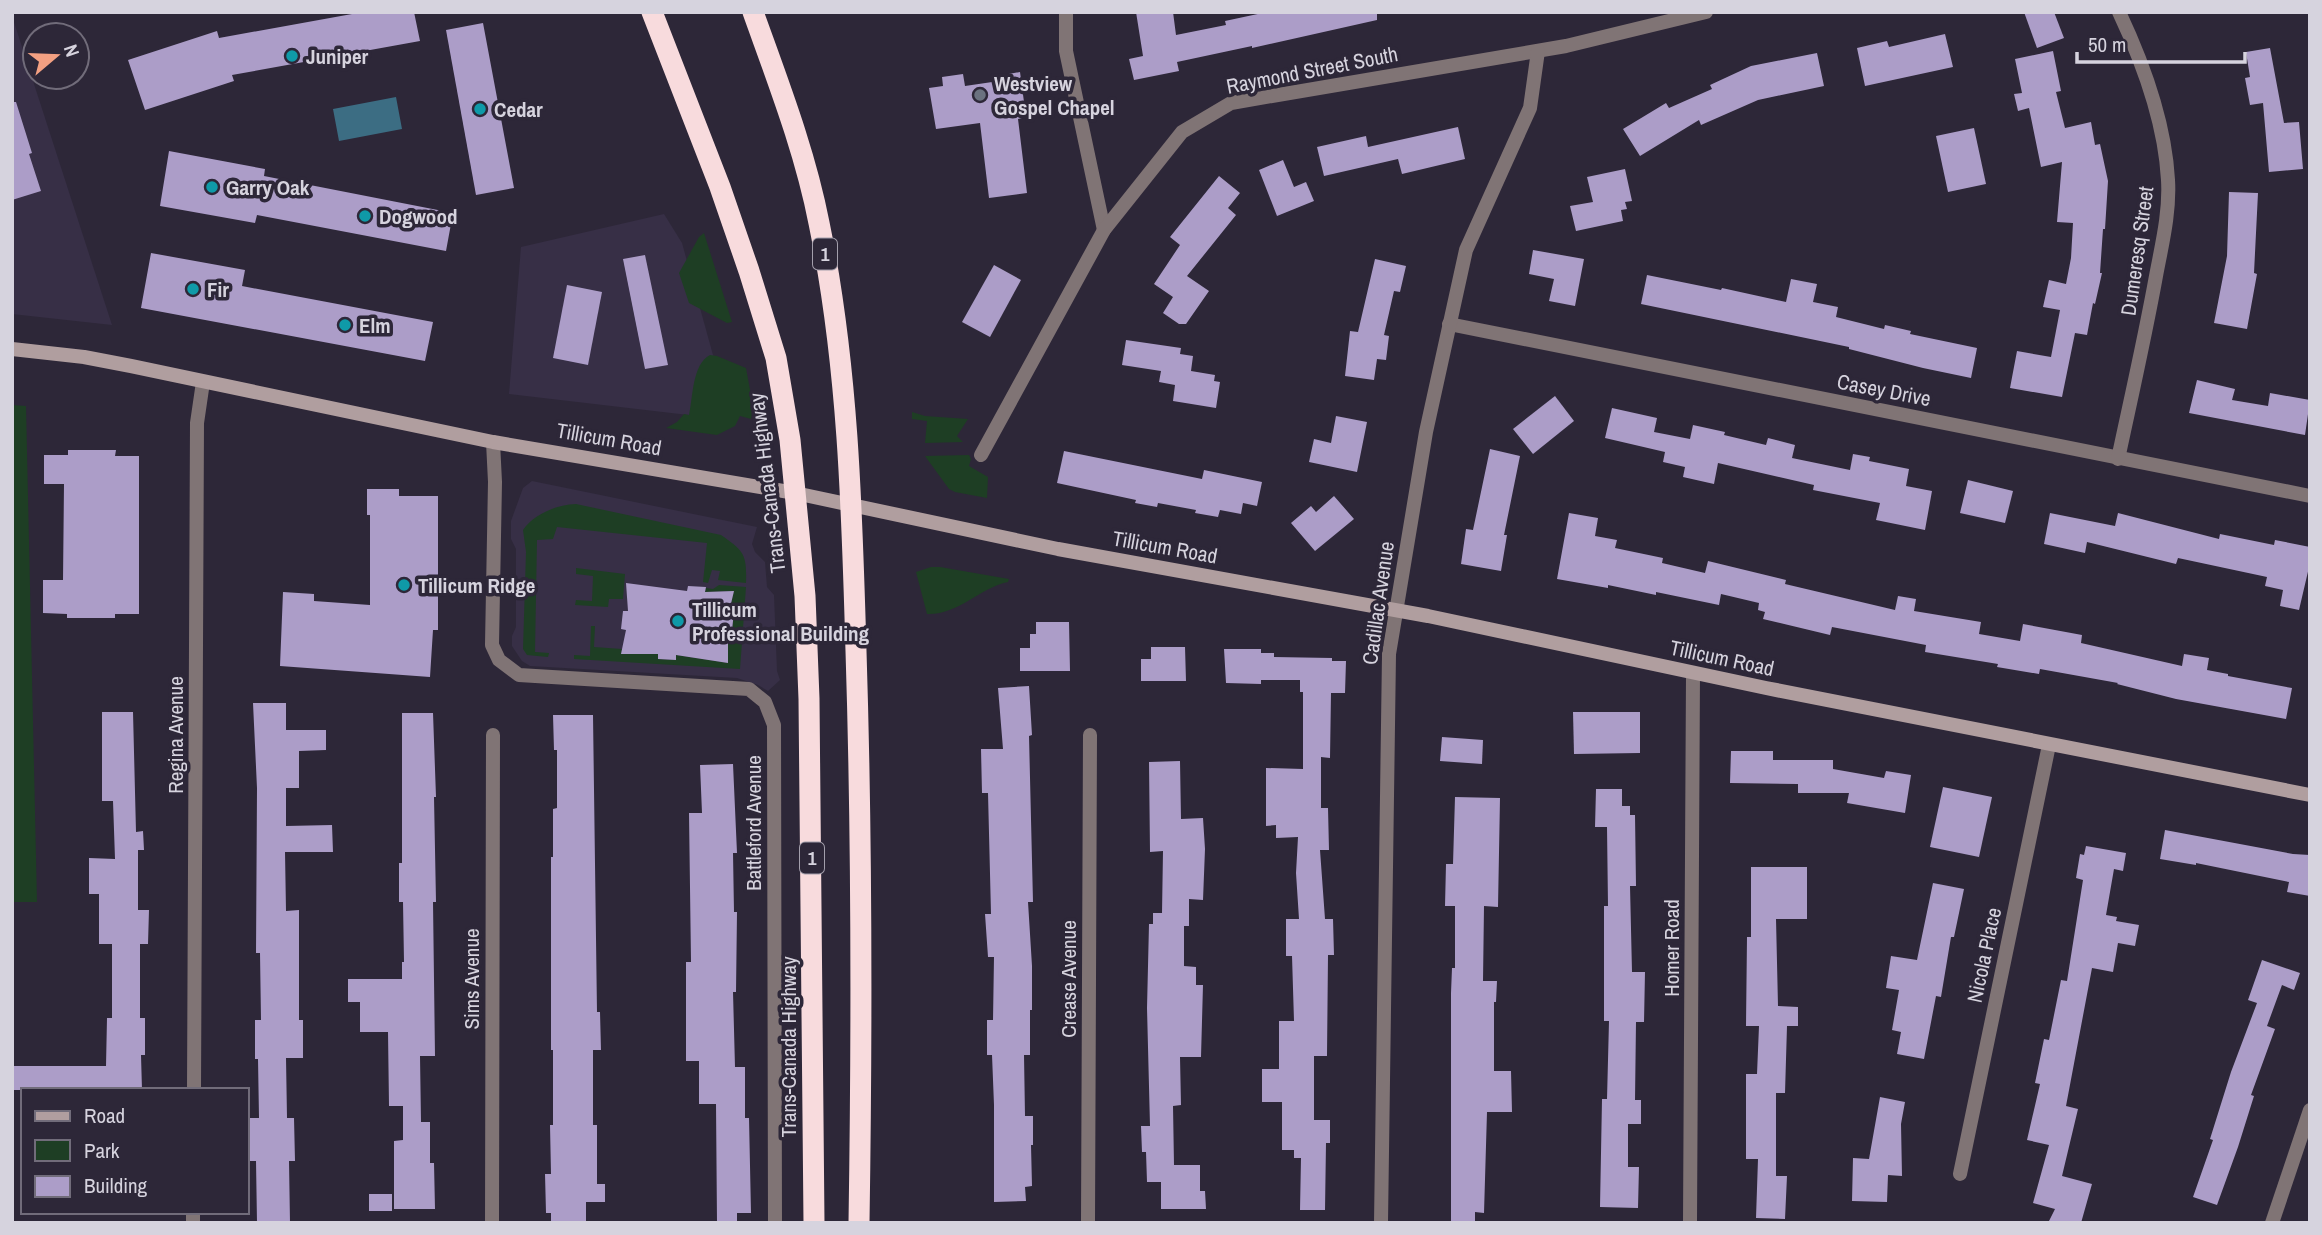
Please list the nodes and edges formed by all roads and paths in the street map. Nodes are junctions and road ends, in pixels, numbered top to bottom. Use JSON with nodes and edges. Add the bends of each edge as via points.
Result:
{"nodes":[{"id":1,"x":753,"y":12,"type":"edge"},
{"id":2,"x":1066,"y":12,"type":"edge"},
{"id":3,"x":1706,"y":12,"type":"edge"},
{"id":4,"x":2119,"y":12,"type":"edge"},
{"id":5,"x":653,"y":16,"type":"edge"},
{"id":6,"x":1538,"y":51,"type":"junction"},
{"id":7,"x":1104,"y":230,"type":"junction"},
{"id":8,"x":1449,"y":324,"type":"junction"},
{"id":9,"x":12,"y":349,"type":"edge"},
{"id":10,"x":203,"y":382,"type":"junction"},
{"id":11,"x":493,"y":442,"type":"junction"},
{"id":12,"x":981,"y":455,"type":"dead end"},
{"id":13,"x":2118,"y":459,"type":"junction"},
{"id":14,"x":794,"y":493,"type":"junction"},
{"id":15,"x":2310,"y":496,"type":"edge"},
{"id":16,"x":851,"y":505,"type":"junction"},
{"id":17,"x":1396,"y":610,"type":"junction"},
{"id":18,"x":1693,"y":674,"type":"junction"},
{"id":19,"x":493,"y":735,"type":"dead end"},
{"id":20,"x":1090,"y":736,"type":"dead end"},
{"id":21,"x":2049,"y":746,"type":"junction"},
{"id":22,"x":2310,"y":795,"type":"edge"},
{"id":23,"x":194,"y":1088,"type":"edge"},
{"id":24,"x":2310,"y":1110,"type":"edge"},
{"id":25,"x":1960,"y":1174,"type":"dead end"},
{"id":26,"x":492,"y":1223,"type":"edge"},
{"id":27,"x":775,"y":1223,"type":"edge"},
{"id":28,"x":814,"y":1223,"type":"edge"},
{"id":29,"x":859,"y":1223,"type":"edge"},
{"id":30,"x":1088,"y":1223,"type":"edge"},
{"id":31,"x":1381,"y":1223,"type":"edge"},
{"id":32,"x":1690,"y":1223,"type":"edge"},
{"id":33,"x":2272,"y":1223,"type":"edge"}],
"edges":[{"from":1,"to":16,"type":"highway","number":"1","via":[[800,143],[819,222],[843,378]]},
{"from":2,"to":7,"type":"street","via":[[1066,51]]},
{"from":3,"to":6,"type":"street","name":"Raymond Street South"},
{"from":4,"to":13,"type":"street","name":"Dumeresq Street","via":[[2155,107],[2168,181],[2166,223]]},
{"from":5,"to":14,"type":"highway","name":"Trans-Canada Highway","number":"1","via":[[720,187],[776,358]]},
{"from":6,"to":7,"type":"street","name":"Raymond Street South","via":[[1231,103],[1181,132]]},
{"from":6,"to":8,"type":"street","name":"Cadillac Avenue","via":[[1530,108],[1466,250]]},
{"from":7,"to":12,"type":"street","name":"Raymond Street South"},
{"from":8,"to":13,"type":"street","name":"Casey Drive"},
{"from":8,"to":17,"type":"street","name":"Cadillac Avenue"},
{"from":9,"to":10,"type":"main road","name":"Tillicum Road","via":[[84,357]]},
{"from":10,"to":11,"type":"main road","name":"Tillicum Road"},
{"from":10,"to":23,"type":"street","name":"Regina Avenue","via":[[197,423]]},
{"from":11,"to":14,"type":"main road","name":"Tillicum Road"},
{"from":11,"to":27,"type":"street","name":"Battleford Avenue","via":[[492,645],[499,660],[519,675],[749,689],[765,702],[774,725]]},
{"from":13,"to":15,"type":"street","name":"Casey Drive"},
{"from":14,"to":16,"type":"main road","name":"Tillicum Road"},
{"from":14,"to":28,"type":"highway","name":"Trans-Canada Highway","number":"1","via":[[810,699]]},
{"from":16,"to":17,"type":"main road","name":"Tillicum Road","via":[[1058,549]]},
{"from":16,"to":29,"type":"highway","number":"1","via":[[859,756]]},
{"from":17,"to":18,"type":"main road","name":"Tillicum Road"},
{"from":17,"to":31,"type":"street","name":"Cadillac Avenue","via":[[1389,668]]},
{"from":18,"to":21,"type":"main road","name":"Tillicum Road"},
{"from":18,"to":32,"type":"street","name":"Homer Road"},
{"from":19,"to":26,"type":"street","name":"Sims Avenue"},
{"from":20,"to":30,"type":"street","name":"Crease Avenue"},
{"from":21,"to":22,"type":"main road","name":"Tillicum Road"},
{"from":21,"to":25,"type":"street","name":"Nicola Place"},
{"from":24,"to":33,"type":"street"}]}
